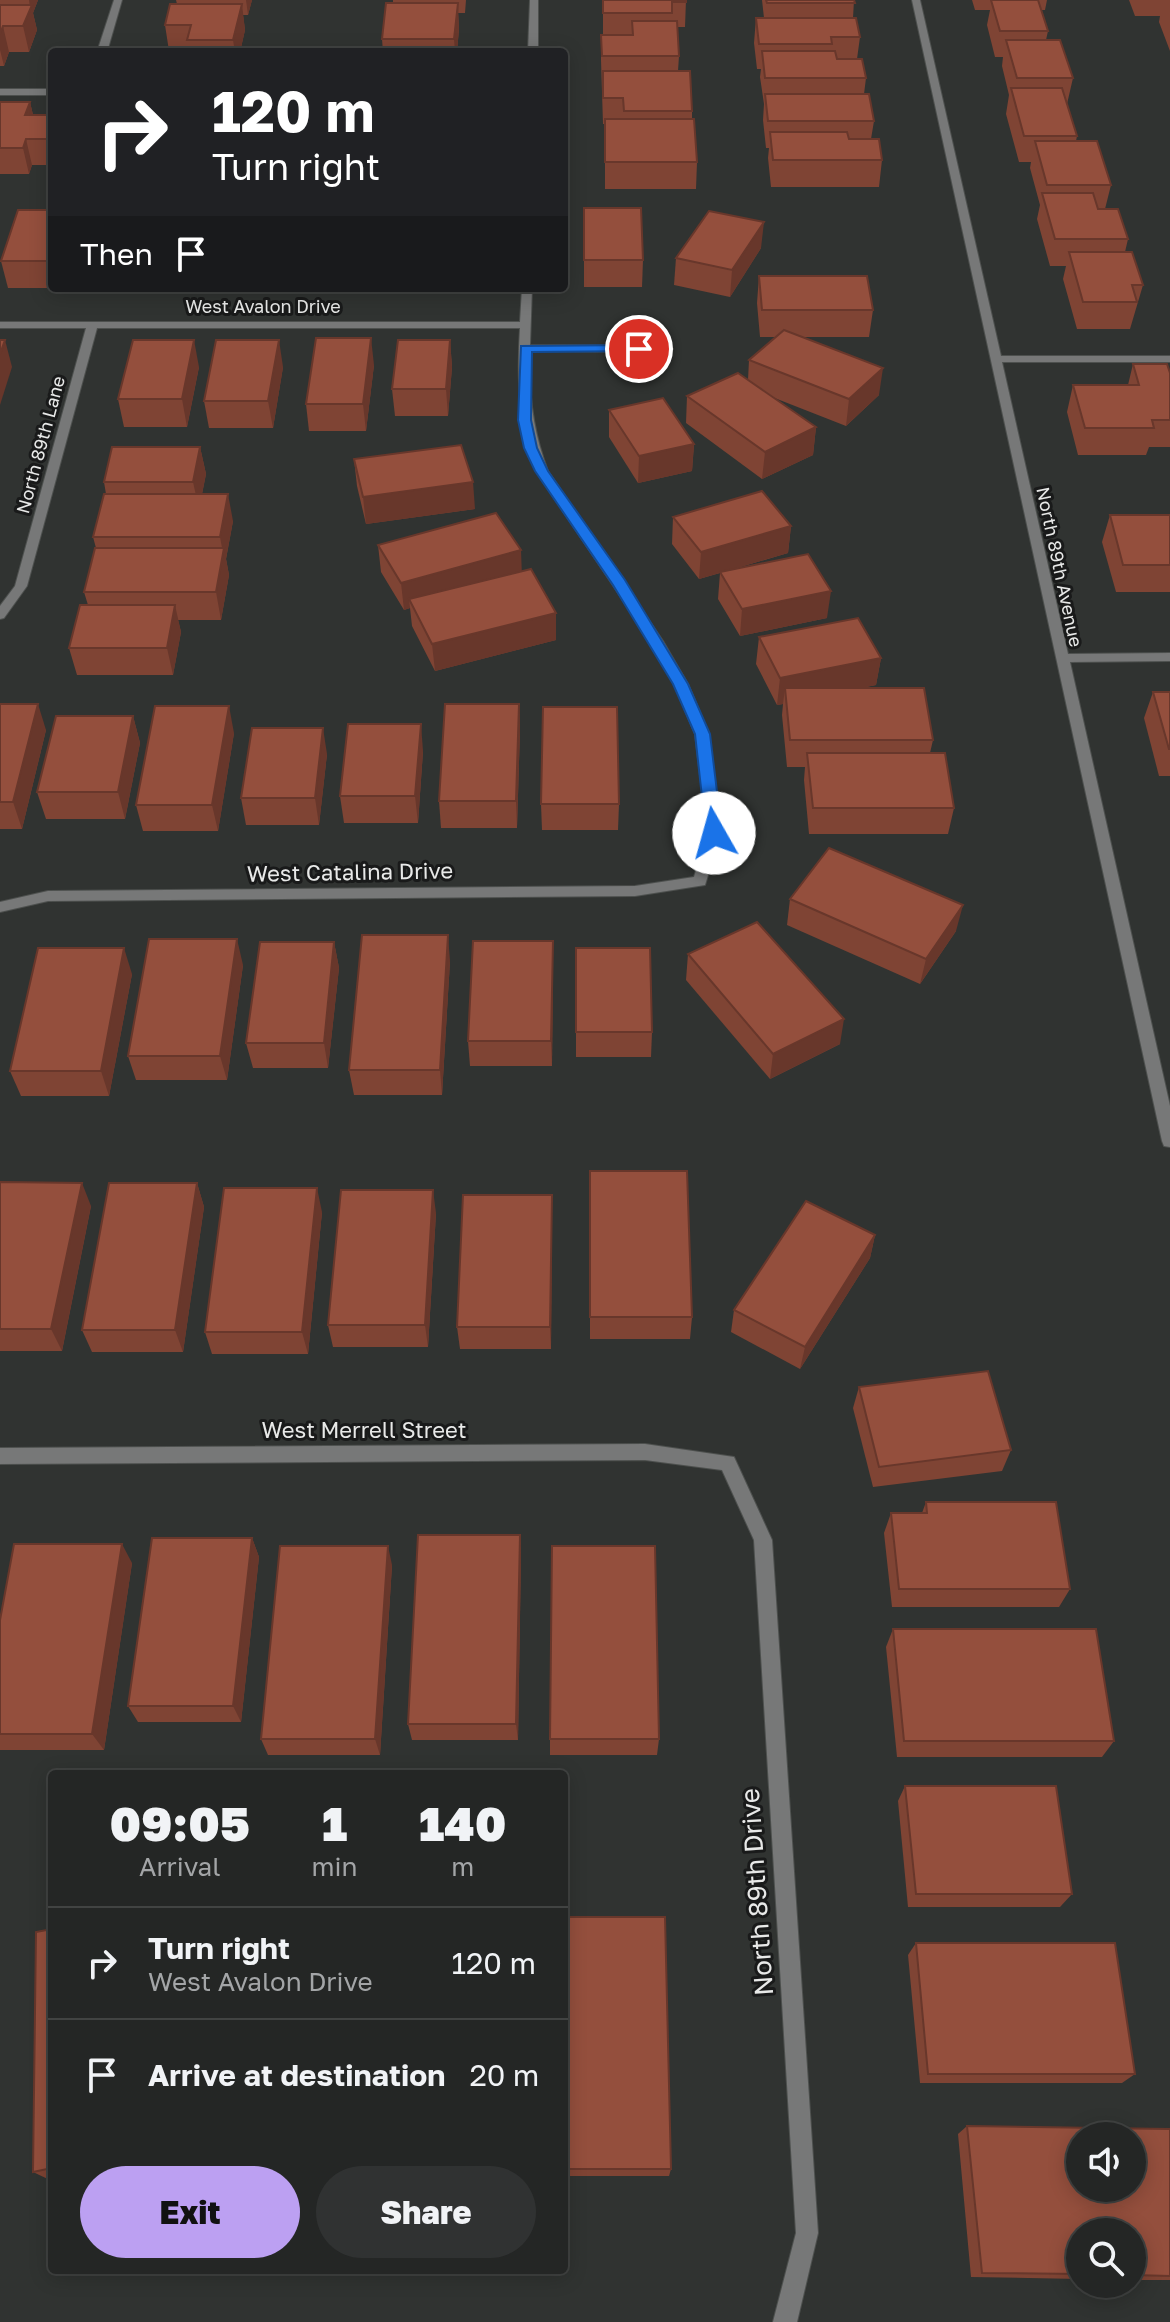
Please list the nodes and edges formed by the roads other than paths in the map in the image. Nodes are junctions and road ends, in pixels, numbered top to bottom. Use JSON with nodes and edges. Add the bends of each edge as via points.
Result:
{"nodes":[{"id":1,"x":118,"y":0,"type":"edge"},
{"id":2,"x":534,"y":0,"type":"edge"},
{"id":3,"x":916,"y":0,"type":"edge"},
{"id":4,"x":103,"y":48,"type":"edge"},
{"id":5,"x":533,"y":48,"type":"edge"},
{"id":6,"x":0,"y":92,"type":"edge"},
{"id":7,"x":48,"y":92,"type":"edge"},
{"id":8,"x":527,"y":292,"type":"edge"},
{"id":9,"x":0,"y":325,"type":"edge"},
{"id":10,"x":92,"y":325,"type":"junction"},
{"id":11,"x":526,"y":325,"type":"junction"},
{"id":12,"x":526,"y":348,"type":"junction"},
{"id":13,"x":667,"y":349,"type":"dead end"},
{"id":14,"x":995,"y":359,"type":"junction"},
{"id":15,"x":1170,"y":359,"type":"edge"},
{"id":16,"x":0,"y":615,"type":"edge"},
{"id":17,"x":1170,"y":657,"type":"edge"},
{"id":18,"x":1061,"y":658,"type":"junction"},
{"id":19,"x":0,"y":907,"type":"edge"},
{"id":20,"x":1170,"y":1141,"type":"edge"},
{"id":21,"x":0,"y":1456,"type":"edge"},
{"id":22,"x":728,"y":1463,"type":"joint"},
{"id":23,"x":785,"y":2322,"type":"edge"}],
"edges":[{"from":1,"to":4,"type":"street"},
{"from":2,"to":5,"type":"street"},
{"from":3,"to":14,"type":"street","name":"North 89th Avenue"},
{"from":6,"to":7,"type":"street"},
{"from":8,"to":11,"type":"street"},
{"from":9,"to":10,"type":"street","name":"West Avalon Drive"},
{"from":10,"to":11,"type":"street","name":"West Avalon Drive"},
{"from":10,"to":16,"type":"street","name":"North 89th Lane","via":[[21,586]]},
{"from":11,"to":12,"type":"street"},
{"from":12,"to":13,"type":"street"},
{"from":12,"to":19,"type":"street","name":"West Catalina Drive","via":[[524,420],[531,448],[657,641],[702,734],[714,833],[700,881],[635,891],[48,896]]},
{"from":14,"to":15,"type":"street"},
{"from":14,"to":18,"type":"street","name":"North 89th Avenue"},
{"from":17,"to":18,"type":"street"},
{"from":18,"to":20,"type":"street","name":"North 89th Avenue"},
{"from":21,"to":22,"type":"street","name":"West Merrell Street","via":[[645,1452]]},
{"from":22,"to":23,"type":"street","name":"North 89th Drive","via":[[763,1540],[807,2233]]}]}
